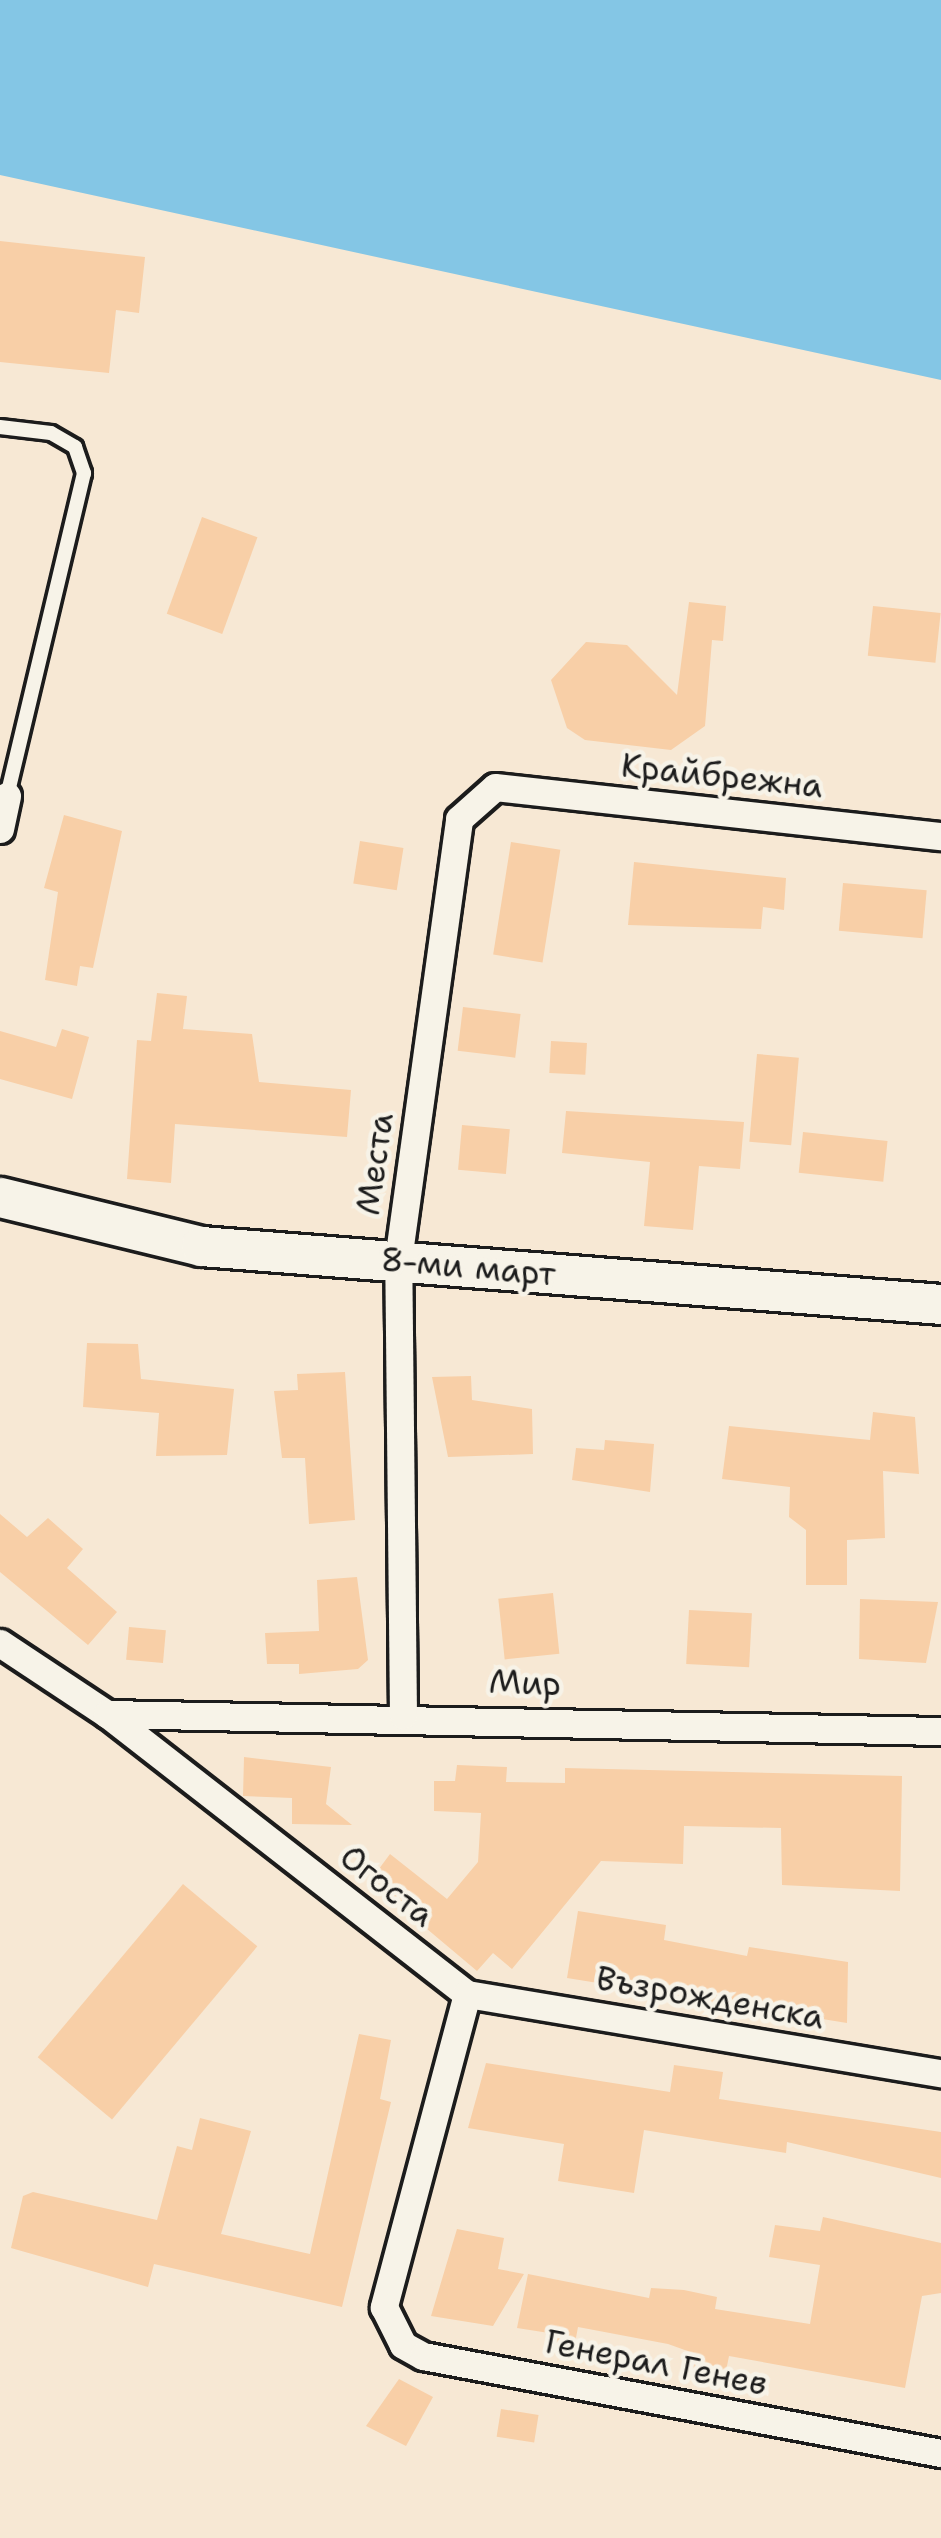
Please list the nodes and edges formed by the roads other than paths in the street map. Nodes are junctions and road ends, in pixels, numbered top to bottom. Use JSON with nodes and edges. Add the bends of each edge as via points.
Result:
{"nodes":[{"id":1,"x":0,"y":427,"type":"edge"},
{"id":2,"x":495,"y":787,"type":"joint"},
{"id":3,"x":7,"y":796,"type":"joint"},
{"id":4,"x":0,"y":829,"type":"edge"},
{"id":5,"x":941,"y":836,"type":"edge"},
{"id":6,"x":0,"y":1197,"type":"edge"},
{"id":7,"x":398,"y":1260,"type":"junction"},
{"id":8,"x":941,"y":1304,"type":"edge"},
{"id":9,"x":0,"y":1643,"type":"edge"},
{"id":10,"x":107,"y":1714,"type":"junction"},
{"id":11,"x":403,"y":1715,"type":"junction"},
{"id":12,"x":941,"y":1731,"type":"edge"},
{"id":13,"x":467,"y":1994,"type":"junction"},
{"id":14,"x":941,"y":2073,"type":"edge"},
{"id":15,"x":941,"y":2453,"type":"edge"}],
"edges":[{"from":1,"to":3,"type":"lane","via":[[51,433],[75,447],[84,473]]},
{"from":2,"to":5,"type":"street","name":"Крайбрежна"},
{"from":2,"to":7,"type":"street","name":"Места","via":[[459,819]]},
{"from":3,"to":4,"type":"street"},
{"from":6,"to":7,"type":"main road","name":"8-ми март","via":[[201,1246]]},
{"from":7,"to":8,"type":"main road","name":"8-ми март"},
{"from":7,"to":11,"type":"street","name":"Места"},
{"from":9,"to":10,"type":"street","name":"Огоста"},
{"from":10,"to":11,"type":"street","name":"Мир"},
{"from":10,"to":13,"type":"street","name":"Огоста"},
{"from":11,"to":12,"type":"street","name":"Мир"},
{"from":13,"to":14,"type":"street","name":"Възрожденска"},
{"from":13,"to":15,"type":"street","name":"Генерал Генев","via":[[384,2307],[392,2334],[423,2356]]}]}
